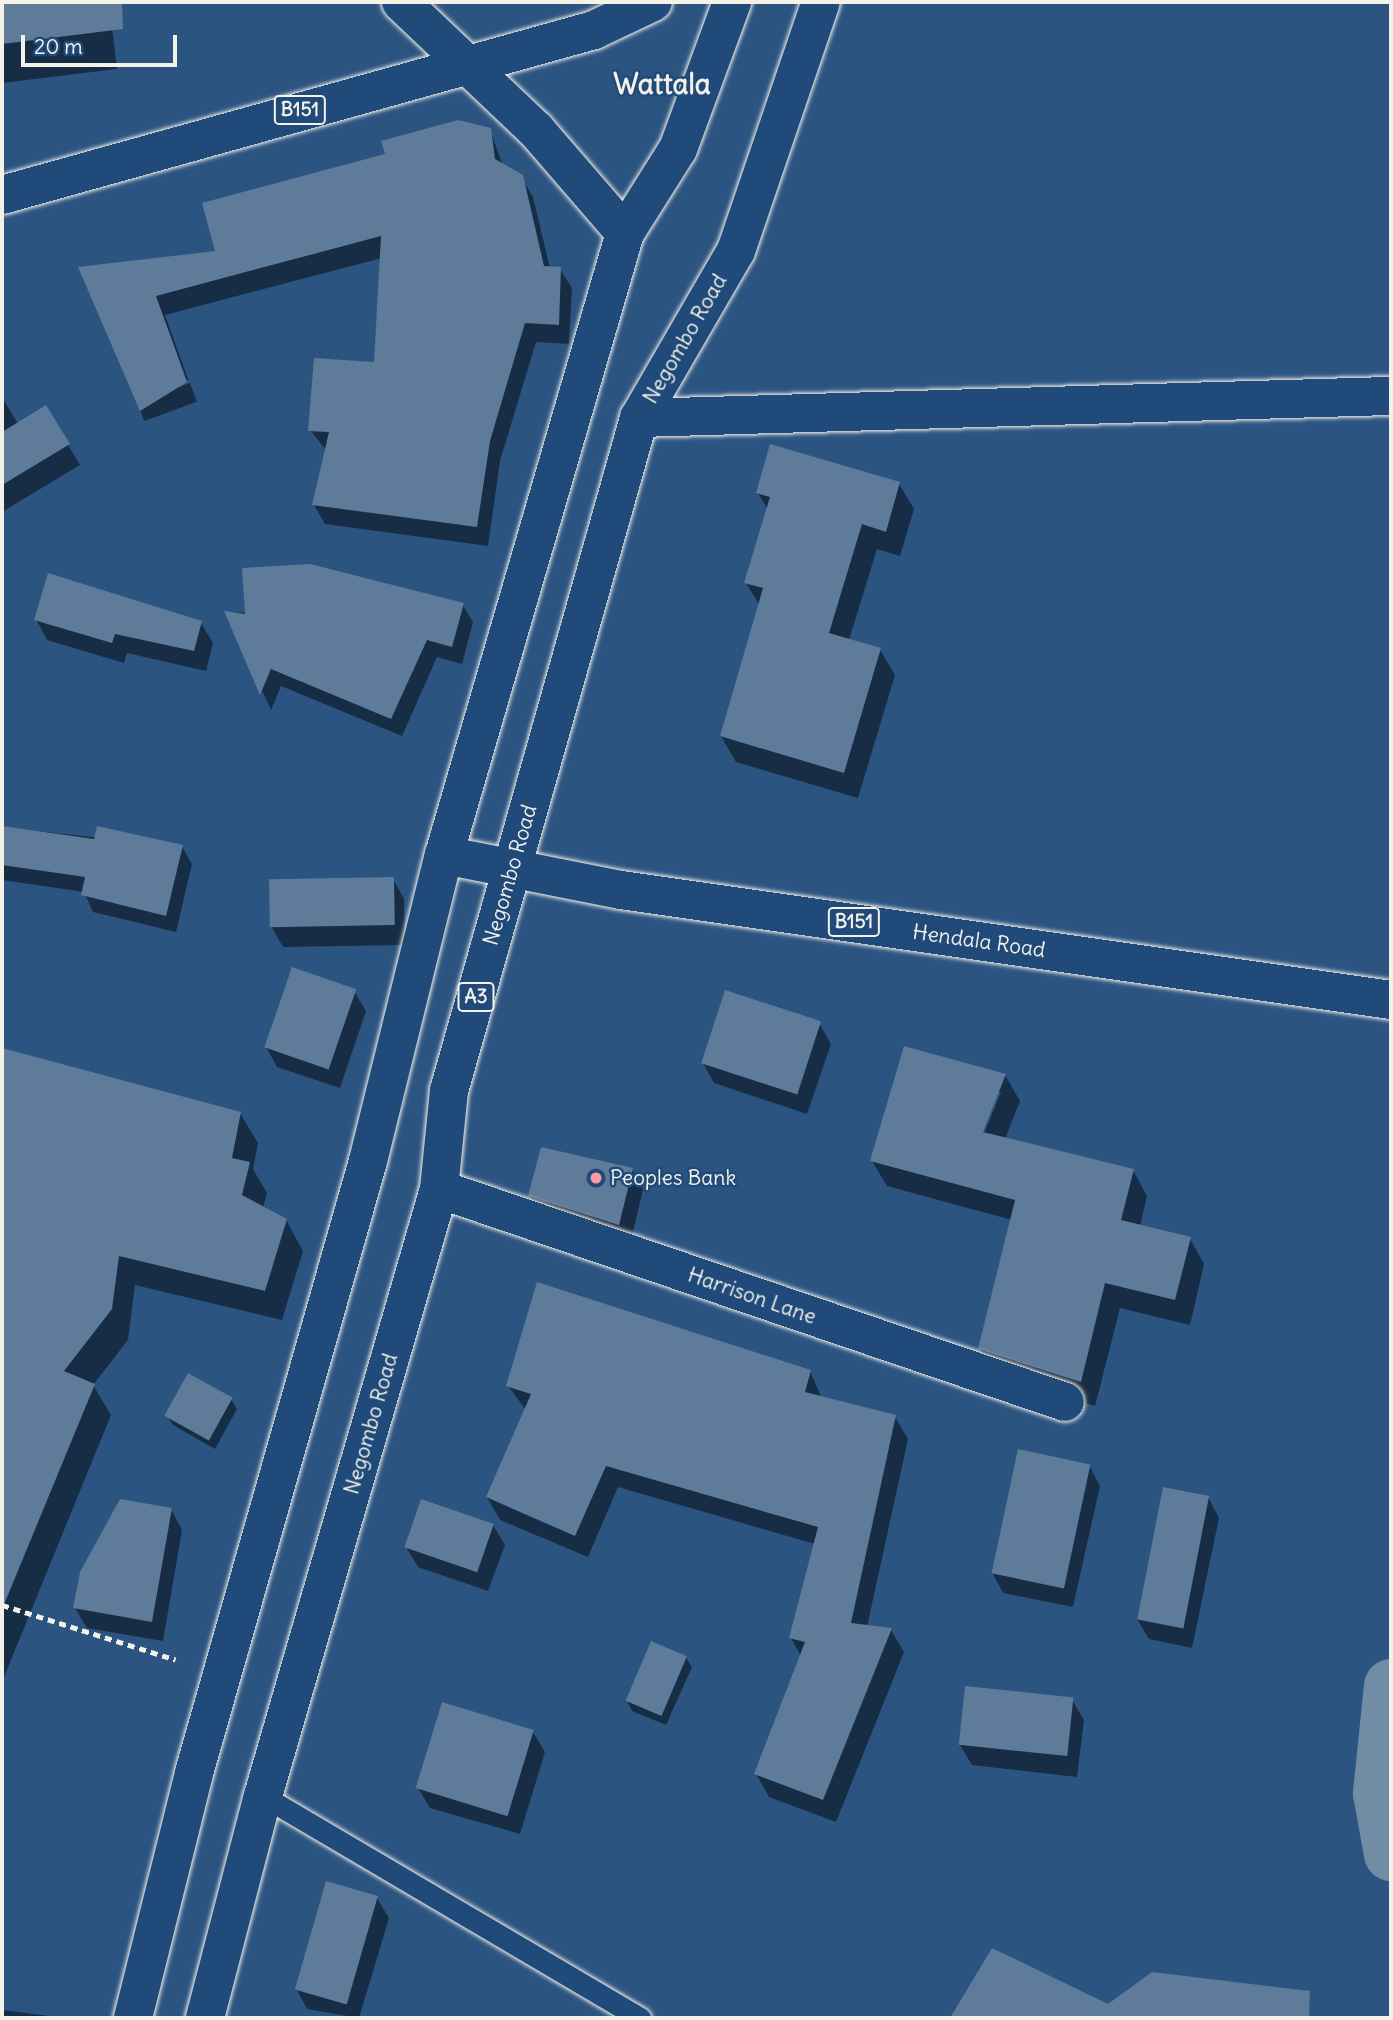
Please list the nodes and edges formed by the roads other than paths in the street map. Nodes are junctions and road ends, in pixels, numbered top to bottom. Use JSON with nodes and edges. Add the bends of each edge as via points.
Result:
{"nodes":[{"id":1,"x":401,"y":2,"type":"edge"},
{"id":2,"x":653,"y":2,"type":"edge"},
{"id":3,"x":732,"y":2,"type":"edge"},
{"id":4,"x":821,"y":2,"type":"edge"},
{"id":5,"x":460,"y":63,"type":"junction"},
{"id":6,"x":2,"y":195,"type":"edge"},
{"id":7,"x":625,"y":233,"type":"junction"},
{"id":8,"x":1391,"y":396,"type":"edge"},
{"id":9,"x":639,"y":418,"type":"junction"},
{"id":10,"x":443,"y":855,"type":"junction"},
{"id":11,"x":511,"y":869,"type":"junction"},
{"id":12,"x":1391,"y":1000,"type":"edge"},
{"id":13,"x":439,"y":1189,"type":"junction"},
{"id":14,"x":1065,"y":1402,"type":"dead end"},
{"id":15,"x":263,"y":1796,"type":"junction"},
{"id":16,"x":133,"y":2018,"type":"edge"},
{"id":17,"x":205,"y":2018,"type":"edge"},
{"id":18,"x":640,"y":2018,"type":"edge"}],
"edges":[{"from":1,"to":5,"type":"main road"},
{"from":2,"to":5,"type":"main road","via":[[594,30]]},
{"from":3,"to":7,"type":"main road","via":[[678,149]]},
{"from":4,"to":9,"type":"main road","name":"Negombo Road","number":"A3","via":[[736,251]]},
{"from":5,"to":6,"type":"main road","number":"B151"},
{"from":5,"to":7,"type":"main road","via":[[536,130]]},
{"from":7,"to":10,"type":"main road"},
{"from":8,"to":9,"type":"main road"},
{"from":9,"to":11,"type":"main road","name":"Negombo Road","number":"A3"},
{"from":10,"to":11,"type":"main road","name":"Hendala Road","number":"B151"},
{"from":10,"to":16,"type":"main road","via":[[368,1161]]},
{"from":11,"to":12,"type":"main road","name":"Hendala Road","number":"B151"},
{"from":11,"to":13,"type":"main road","name":"Negombo Road","number":"A3","via":[[449,1091]]},
{"from":13,"to":14,"type":"main road","name":"Harrison Lane"},
{"from":13,"to":15,"type":"main road","name":"Negombo Road","number":"A3"},
{"from":15,"to":17,"type":"main road","name":"Negombo Road","number":"A3"},
{"from":15,"to":18,"type":"lane"}]}
